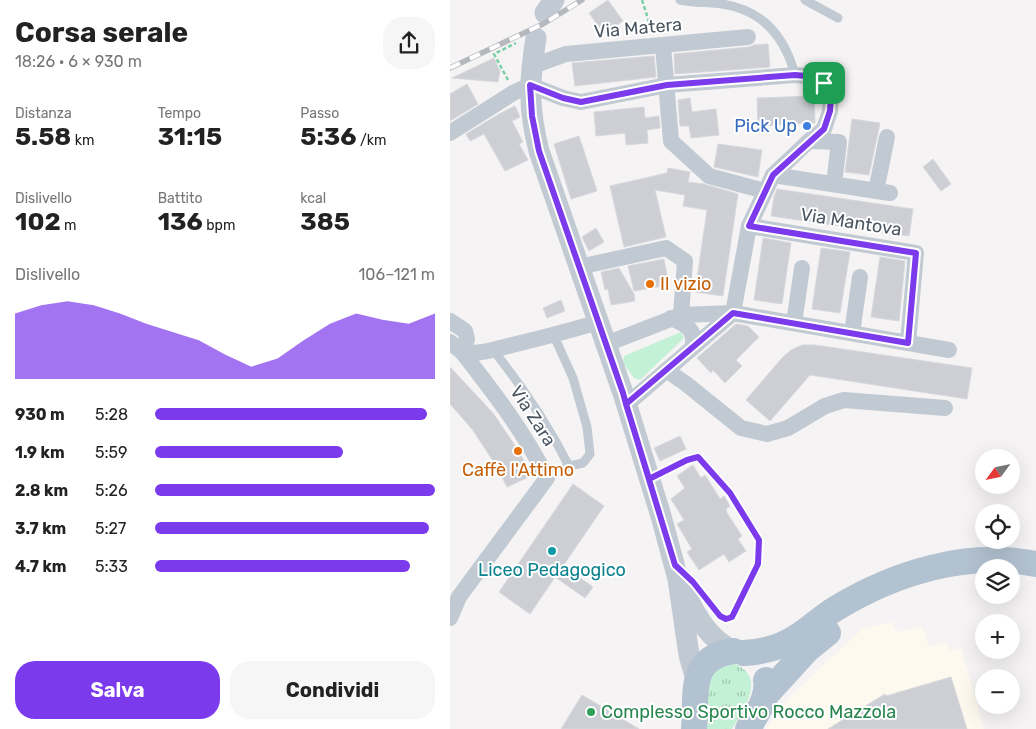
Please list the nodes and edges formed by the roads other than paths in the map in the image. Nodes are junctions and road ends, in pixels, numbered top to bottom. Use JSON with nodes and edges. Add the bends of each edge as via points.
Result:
{"nodes":[{"id":1,"x":680,"y":0,"type":"edge"},
{"id":2,"x":805,"y":0,"type":"edge"},
{"id":3,"x":838,"y":18,"type":"dead end"},
{"id":4,"x":748,"y":37,"type":"dead end"},
{"id":5,"x":526,"y":41,"type":"road end"},
{"id":6,"x":663,"y":46,"type":"junction"},
{"id":7,"x":532,"y":75,"type":"junction"},
{"id":8,"x":795,"y":75,"type":"junction"},
{"id":9,"x":667,"y":85,"type":"junction"},
{"id":10,"x":450,"y":133,"type":"edge"},
{"id":11,"x":887,"y":137,"type":"dead end"},
{"id":12,"x":808,"y":141,"type":"junction"},
{"id":13,"x":773,"y":175,"type":"junction"},
{"id":14,"x":834,"y":184,"type":"junction"},
{"id":15,"x":765,"y":191,"type":"junction"},
{"id":16,"x":749,"y":226,"type":"junction"},
{"id":17,"x":580,"y":268,"type":"junction"},
{"id":18,"x":802,"y":268,"type":"dead end"},
{"id":19,"x":860,"y":277,"type":"dead end"},
{"id":20,"x":733,"y":313,"type":"junction"},
{"id":21,"x":676,"y":317,"type":"junction"},
{"id":22,"x":450,"y":321,"type":"edge"},
{"id":23,"x":598,"y":322,"type":"junction"},
{"id":24,"x":794,"y":323,"type":"junction"},
{"id":25,"x":852,"y":333,"type":"junction"},
{"id":26,"x":554,"y":336,"type":"junction"},
{"id":27,"x":450,"y":342,"type":"edge"},
{"id":28,"x":908,"y":343,"type":"junction"},
{"id":29,"x":606,"y":344,"type":"junction"},
{"id":30,"x":692,"y":348,"type":"junction"},
{"id":31,"x":493,"y":350,"type":"junction"},
{"id":32,"x":949,"y":350,"type":"dead end"},
{"id":33,"x":463,"y":353,"type":"junction"},
{"id":34,"x":666,"y":370,"type":"junction"},
{"id":35,"x":626,"y":404,"type":"junction"},
{"id":36,"x":944,"y":408,"type":"dead end"},
{"id":37,"x":569,"y":466,"type":"junction"},
{"id":38,"x":547,"y":478,"type":"junction"},
{"id":39,"x":649,"y":479,"type":"junction"},
{"id":40,"x":1036,"y":564,"type":"edge"},
{"id":41,"x":677,"y":572,"type":"junction"},
{"id":42,"x":975,"y":578,"type":"edge"},
{"id":43,"x":1020,"y":580,"type":"edge"},
{"id":44,"x":1036,"y":582,"type":"edge"},
{"id":45,"x":455,"y":595,"type":"edge"},
{"id":46,"x":450,"y":618,"type":"edge"},
{"id":47,"x":739,"y":652,"type":"junction"},
{"id":48,"x":696,"y":680,"type":"junction"},
{"id":49,"x":765,"y":696,"type":"junction"},
{"id":50,"x":694,"y":729,"type":"edge"},
{"id":51,"x":748,"y":729,"type":"edge"}],
"edges":[{"from":1,"to":8,"type":"lane","via":[[723,4],[744,10],[770,26],[790,57]]},
{"from":2,"to":3,"type":"lane"},
{"from":4,"to":6,"type":"street","name":"Via Matera"},
{"from":5,"to":7,"type":"street"},
{"from":6,"to":7,"type":"street","name":"Via Matera","via":[[566,54]]},
{"from":6,"to":9,"type":"street"},
{"from":7,"to":9,"type":"street","via":[[563,98],[581,102]]},
{"from":7,"to":10,"type":"street","name":"Via Matera","via":[[513,93]]},
{"from":7,"to":17,"type":"street","via":[[532,116],[539,151]]},
{"from":8,"to":9,"type":"street"},
{"from":8,"to":12,"type":"street","via":[[817,77],[831,96],[824,129]]},
{"from":9,"to":15,"type":"street","via":[[671,141],[709,176]]},
{"from":11,"to":14,"type":"street","name":"Via Mantova","via":[[883,192]]},
{"from":12,"to":13,"type":"street"},
{"from":12,"to":14,"type":"street","name":"Via Mantova","via":[[839,142]]},
{"from":13,"to":14,"type":"street","name":"Via Mantova"},
{"from":13,"to":15,"type":"street"},
{"from":15,"to":16,"type":"street"},
{"from":16,"to":20,"type":"street"},
{"from":16,"to":28,"type":"street","name":"Via Mantova","via":[[916,253]]},
{"from":17,"to":21,"type":"street","via":[[666,248],[685,261]]},
{"from":17,"to":23,"type":"street"},
{"from":18,"to":24,"type":"street"},
{"from":19,"to":25,"type":"street"},
{"from":20,"to":21,"type":"street"},
{"from":20,"to":24,"type":"street"},
{"from":20,"to":30,"type":"street"},
{"from":21,"to":29,"type":"street"},
{"from":21,"to":30,"type":"street","via":[[691,331],[694,338]]},
{"from":22,"to":33,"type":"street","via":[[465,331],[467,339]]},
{"from":23,"to":26,"type":"street"},
{"from":23,"to":29,"type":"street"},
{"from":24,"to":25,"type":"street"},
{"from":25,"to":28,"type":"street"},
{"from":26,"to":31,"type":"street"},
{"from":26,"to":37,"type":"lane","via":[[573,378],[587,428],[590,454],[583,463]]},
{"from":27,"to":33,"type":"street","name":"Via Zara"},
{"from":28,"to":32,"type":"street"},
{"from":29,"to":35,"type":"street"},
{"from":30,"to":34,"type":"street"},
{"from":31,"to":33,"type":"street"},
{"from":31,"to":37,"type":"lane","via":[[530,401]]},
{"from":33,"to":38,"type":"street","name":"Via Zara","via":[[500,401]]},
{"from":34,"to":35,"type":"street"},
{"from":34,"to":36,"type":"street","via":[[741,428],[767,434],[788,428],[826,406],[844,400]]},
{"from":35,"to":39,"type":"street"},
{"from":37,"to":38,"type":"lane"},
{"from":38,"to":45,"type":"street"},
{"from":39,"to":41,"type":"street"},
{"from":39,"to":41,"type":"lane","via":[[698,457],[730,493],[759,540],[758,564],[732,617],[720,616],[693,582]]},
{"from":40,"to":47,"type":"main road","via":[[975,560],[926,568],[866,590],[832,610],[797,637],[765,652]]},
{"from":41,"to":47,"type":"street","via":[[693,611],[706,630],[724,646]]},
{"from":41,"to":48,"type":"street"},
{"from":42,"to":49,"type":"main road","via":[[930,584],[873,605],[841,623],[807,650]]},
{"from":43,"to":44,"type":"main road"},
{"from":45,"to":46,"type":"street"},
{"from":47,"to":48,"type":"main road","via":[[723,652],[715,656],[700,670]]},
{"from":47,"to":49,"type":"main road","via":[[753,659],[762,672],[767,687]]},
{"from":48,"to":50,"type":"main road"},
{"from":49,"to":51,"type":"main road"}]}
